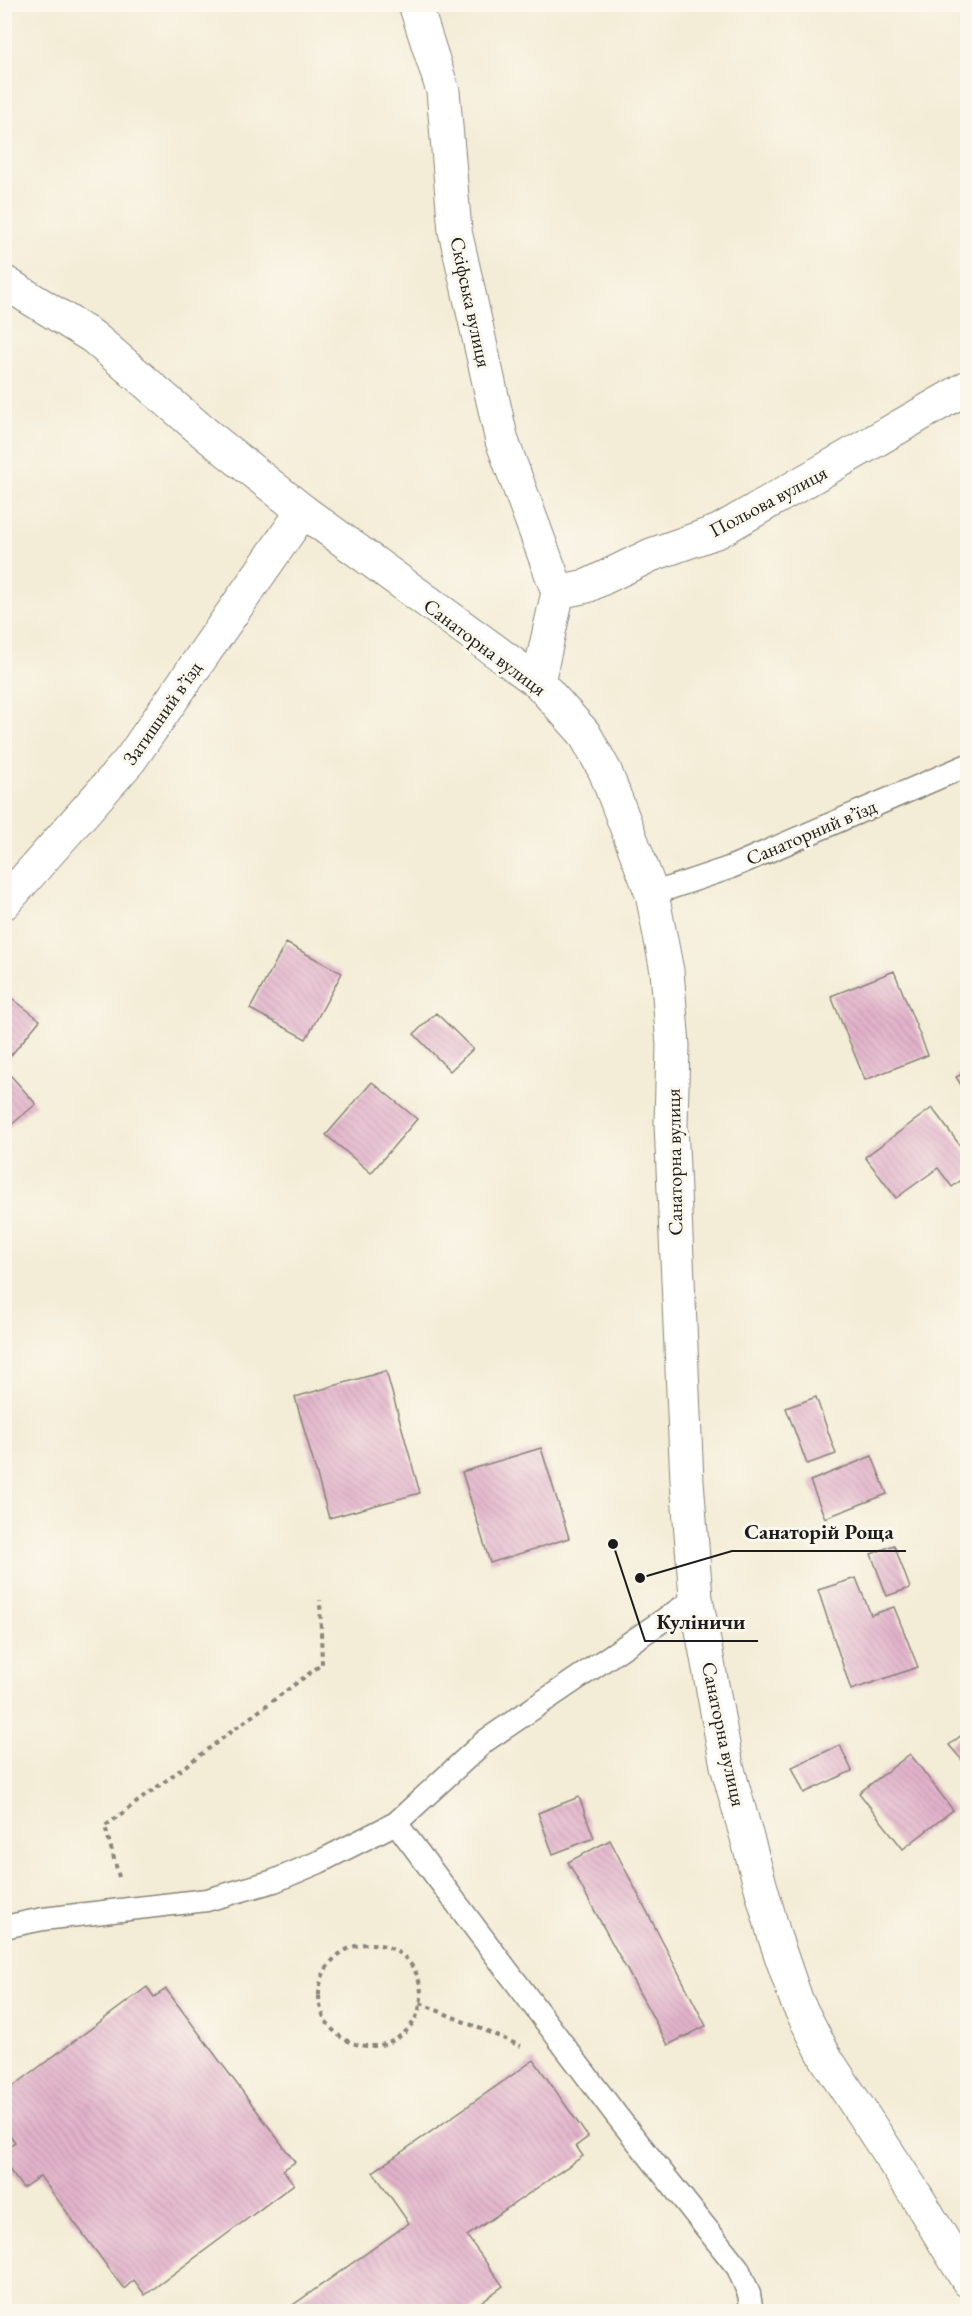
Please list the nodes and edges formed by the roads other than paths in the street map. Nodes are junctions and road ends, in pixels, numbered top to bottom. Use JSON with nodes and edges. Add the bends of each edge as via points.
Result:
{"nodes":[{"id":1,"x":415,"y":4,"type":"edge"},
{"id":2,"x":4,"y":282,"type":"edge"},
{"id":3,"x":968,"y":387,"type":"edge"},
{"id":4,"x":303,"y":512,"type":"junction"},
{"id":5,"x":558,"y":592,"type":"junction"},
{"id":6,"x":538,"y":682,"type":"junction"},
{"id":7,"x":968,"y":765,"type":"edge"},
{"id":8,"x":652,"y":894,"type":"junction"},
{"id":9,"x":4,"y":903,"type":"edge"},
{"id":10,"x":696,"y":1598,"type":"junction"},
{"id":11,"x":396,"y":1823,"type":"junction"},
{"id":12,"x":4,"y":1927,"type":"edge"},
{"id":13,"x":968,"y":2281,"type":"edge"},
{"id":14,"x":752,"y":2312,"type":"edge"}],
"edges":[{"from":1,"to":5,"type":"street","name":"Скіфська вулиця","via":[[443,91],[455,231],[502,441]]},
{"from":2,"to":4,"type":"street","name":"Санаторна вулиця","via":[[93,337]]},
{"from":3,"to":5,"type":"street","name":"Польова вулиця","via":[[719,531],[651,555],[587,586]]},
{"from":4,"to":6,"type":"street","name":"Санаторна вулиця"},
{"from":4,"to":9,"type":"street","name":"Затишний в’їзд","via":[[130,760]]},
{"from":5,"to":6,"type":"street"},
{"from":6,"to":8,"type":"street","name":"Санаторна вулиця","via":[[584,733],[604,771]]},
{"from":7,"to":8,"type":"lane","name":"Санаторний в’їзд","via":[[729,868]]},
{"from":8,"to":10,"type":"street","name":"Санаторна вулиця","via":[[667,971],[673,1045],[671,1124],[679,1336]]},
{"from":10,"to":11,"type":"lane","via":[[485,1741]]},
{"from":10,"to":13,"type":"street","name":"Санаторна вулиця","via":[[727,1766],[797,2002],[827,2060]]},
{"from":11,"to":12,"type":"lane","via":[[274,1881],[207,1900]]},
{"from":11,"to":14,"type":"lane","via":[[738,2268]]}]}
